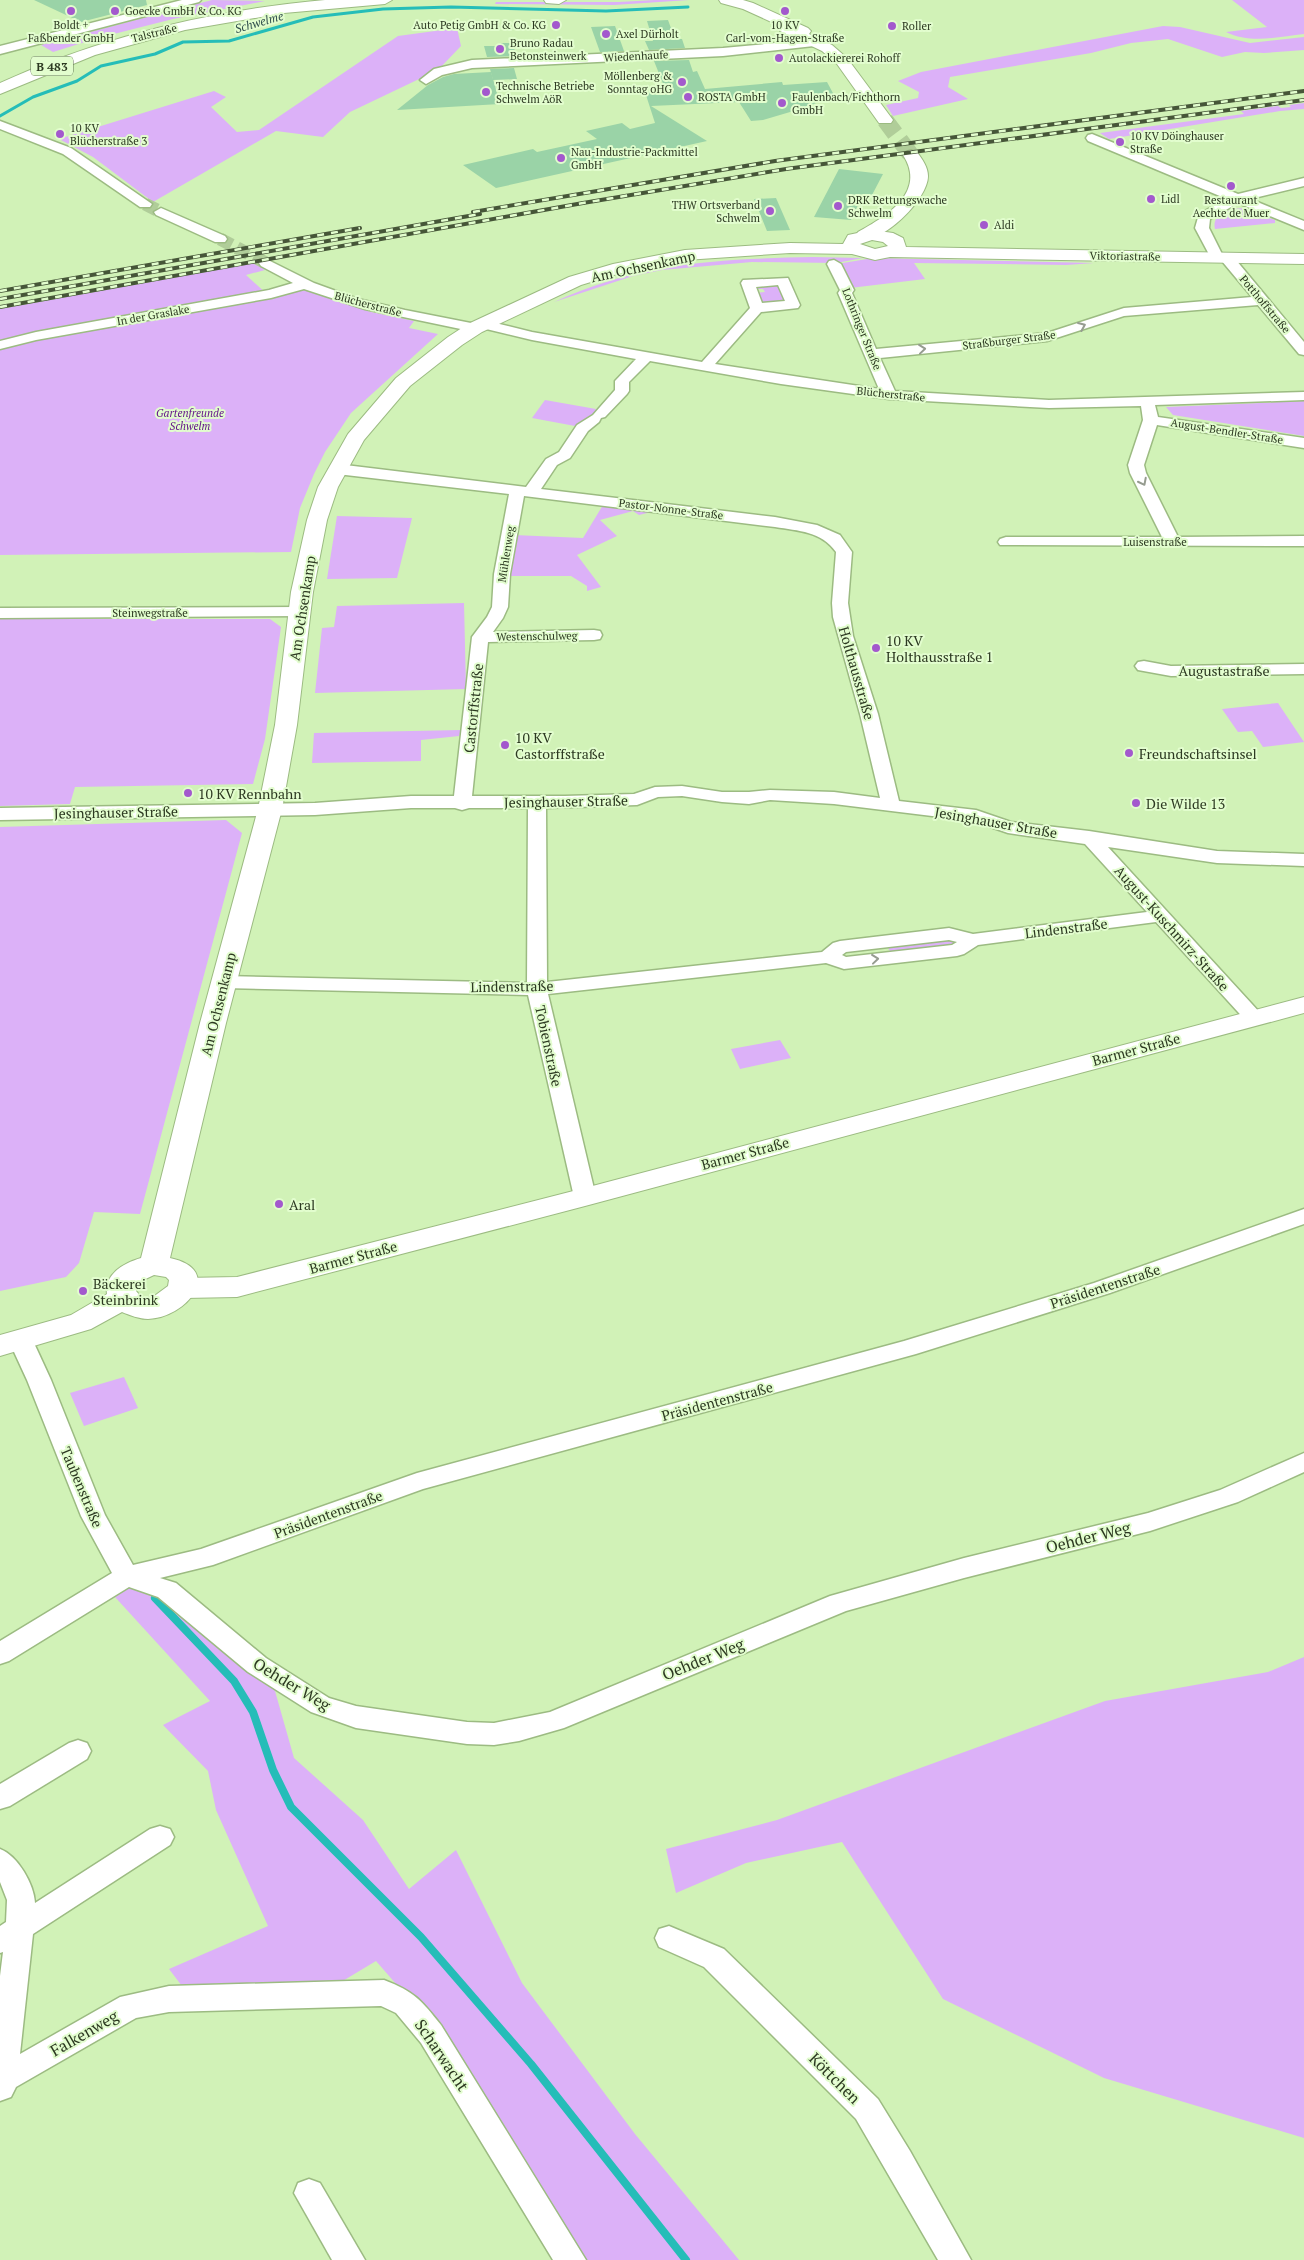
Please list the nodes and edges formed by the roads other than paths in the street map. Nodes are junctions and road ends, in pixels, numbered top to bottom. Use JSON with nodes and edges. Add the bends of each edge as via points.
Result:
{"nodes":[{"id":1,"x":194,"y":0,"type":"edge"},
{"id":2,"x":324,"y":0,"type":"edge"},
{"id":3,"x":385,"y":0,"type":"edge"},
{"id":4,"x":551,"y":0,"type":"edge"},
{"id":5,"x":559,"y":0,"type":"edge"},
{"id":6,"x":716,"y":0,"type":"edge"},
{"id":7,"x":740,"y":2,"type":"edge"},
{"id":8,"x":286,"y":7,"type":"junction"},
{"id":9,"x":818,"y":43,"type":"junction"},
{"id":10,"x":0,"y":50,"type":"edge"},
{"id":11,"x":426,"y":80,"type":"dead end"},
{"id":12,"x":0,"y":89,"type":"edge"},
{"id":13,"x":886,"y":120,"type":"tunnel mouth"},
{"id":14,"x":0,"y":125,"type":"edge"},
{"id":15,"x":13,"y":131,"type":"junction"},
{"id":16,"x":1092,"y":138,"type":"dead end"},
{"id":17,"x":0,"y":140,"type":"edge"},
{"id":18,"x":911,"y":155,"type":"tunnel mouth"},
{"id":19,"x":1304,"y":182,"type":"edge"},
{"id":20,"x":1237,"y":198,"type":"junction"},
{"id":21,"x":145,"y":204,"type":"tunnel mouth"},
{"id":22,"x":161,"y":212,"type":"tunnel mouth"},
{"id":23,"x":894,"y":218,"type":"junction"},
{"id":24,"x":1304,"y":226,"type":"edge"},
{"id":25,"x":220,"y":239,"type":"tunnel mouth"},
{"id":26,"x":858,"y":241,"type":"junction"},
{"id":27,"x":893,"y":244,"type":"junction"},
{"id":28,"x":1222,"y":257,"type":"junction"},
{"id":29,"x":1304,"y":259,"type":"edge"},
{"id":30,"x":266,"y":263,"type":"tunnel mouth"},
{"id":31,"x":834,"y":264,"type":"dead end"},
{"id":32,"x":305,"y":284,"type":"junction"},
{"id":33,"x":1262,"y":300,"type":"junction"},
{"id":34,"x":757,"y":308,"type":"dead end"},
{"id":35,"x":479,"y":326,"type":"junction"},
{"id":36,"x":0,"y":346,"type":"edge"},
{"id":37,"x":1304,"y":351,"type":"edge"},
{"id":38,"x":873,"y":354,"type":"junction"},
{"id":39,"x":647,"y":356,"type":"junction"},
{"id":40,"x":706,"y":366,"type":"junction"},
{"id":41,"x":889,"y":395,"type":"junction"},
{"id":42,"x":1304,"y":396,"type":"edge"},
{"id":43,"x":1148,"y":401,"type":"junction"},
{"id":44,"x":1151,"y":420,"type":"junction"},
{"id":45,"x":1304,"y":443,"type":"edge"},
{"id":46,"x":337,"y":469,"type":"junction"},
{"id":47,"x":525,"y":491,"type":"junction"},
{"id":48,"x":811,"y":528,"type":"joint"},
{"id":49,"x":1304,"y":541,"type":"edge"},
{"id":50,"x":1006,"y":542,"type":"dead end"},
{"id":51,"x":1173,"y":542,"type":"junction"},
{"id":52,"x":299,"y":612,"type":"junction"},
{"id":53,"x":0,"y":613,"type":"edge"},
{"id":54,"x":594,"y":635,"type":"dead end"},
{"id":55,"x":480,"y":637,"type":"junction"},
{"id":56,"x":1144,"y":666,"type":"dead end"},
{"id":57,"x":1304,"y":669,"type":"edge"},
{"id":58,"x":537,"y":802,"type":"junction"},
{"id":59,"x":462,"y":804,"type":"junction"},
{"id":60,"x":891,"y":806,"type":"junction"},
{"id":61,"x":270,"y":809,"type":"junction"},
{"id":62,"x":0,"y":814,"type":"edge"},
{"id":63,"x":1089,"y":837,"type":"junction"},
{"id":64,"x":1304,"y":860,"type":"edge"},
{"id":65,"x":1159,"y":916,"type":"junction"},
{"id":66,"x":224,"y":982,"type":"junction"},
{"id":67,"x":537,"y":989,"type":"junction"},
{"id":68,"x":1304,"y":1005,"type":"edge"},
{"id":69,"x":1255,"y":1018,"type":"junction"},
{"id":70,"x":585,"y":1197,"type":"junction"},
{"id":71,"x":1304,"y":1216,"type":"edge"},
{"id":72,"x":154,"y":1265,"type":"junction"},
{"id":73,"x":184,"y":1288,"type":"junction"},
{"id":74,"x":124,"y":1298,"type":"junction"},
{"id":75,"x":10,"y":1344,"type":"edge"},
{"id":76,"x":1304,"y":1462,"type":"edge"},
{"id":77,"x":127,"y":1576,"type":"junction"},
{"id":78,"x":0,"y":1654,"type":"edge"},
{"id":79,"x":78,"y":1751,"type":"dead end"},
{"id":80,"x":0,"y":1798,"type":"edge"},
{"id":81,"x":160,"y":1837,"type":"dead end"},
{"id":82,"x":0,"y":1861,"type":"edge"},
{"id":83,"x":10,"y":1935,"type":"edge"},
{"id":84,"x":669,"y":1938,"type":"dead end"},
{"id":85,"x":169,"y":1999,"type":"joint"},
{"id":86,"x":1,"y":2086,"type":"edge"},
{"id":87,"x":310,"y":2193,"type":"dead end"},
{"id":88,"x":349,"y":2260,"type":"edge"},
{"id":89,"x":570,"y":2260,"type":"edge"},
{"id":90,"x":955,"y":2260,"type":"edge"}],
"edges":[{"from":1,"to":10,"type":"street"},
{"from":2,"to":8,"type":"main road","name":"Talstraße","number":"B 483"},
{"from":3,"to":8,"type":"main road","name":"Talstraße","number":"B 483"},
{"from":4,"to":5,"type":"main road"},
{"from":6,"to":7,"type":"main road"},
{"from":7,"to":9,"type":"main road"},
{"from":8,"to":12,"type":"main road","name":"Talstraße","number":"B 483","via":[[200,22],[119,42]]},
{"from":9,"to":11,"type":"street","name":"Wiedenhaufe","via":[[723,52],[472,64],[438,72]]},
{"from":9,"to":13,"type":"main road","via":[[842,61]]},
{"from":14,"to":15,"type":"street"},
{"from":15,"to":17,"type":"street","via":[[12,136]]},
{"from":15,"to":21,"type":"street","via":[[67,151]]},
{"from":16,"to":20,"type":"street"},
{"from":18,"to":23,"type":"main road","via":[[919,170],[918,186]]},
{"from":19,"to":20,"type":"street"},
{"from":20,"to":24,"type":"street"},
{"from":20,"to":28,"type":"street","name":"Potthoffstraße","via":[[1211,211],[1202,223],[1204,234]]},
{"from":22,"to":25,"type":"street"},
{"from":23,"to":26,"type":"main road"},
{"from":23,"to":27,"type":"main road","via":[[889,230]]},
{"from":26,"to":27,"type":"main road","name":"Am Ochsenkamp","via":[[871,254]]},
{"from":26,"to":35,"type":"main road","name":"Am Ochsenkamp","via":[[685,255],[613,269],[559,287]]},
{"from":27,"to":28,"type":"main road","name":"Viktoriastraße","via":[[946,252]]},
{"from":28,"to":29,"type":"main road","name":"Viktoriastraße"},
{"from":28,"to":33,"type":"street","name":"Potthoffstraße"},
{"from":30,"to":32,"type":"street","name":"Blücherstraße"},
{"from":31,"to":38,"type":"street","name":"Lothringer Straße"},
{"from":32,"to":35,"type":"street","name":"Blücherstraße","via":[[376,308]]},
{"from":32,"to":36,"type":"street","name":"In der Graslake","via":[[271,294],[36,336]]},
{"from":33,"to":37,"type":"street","name":"Potthoffstraße"},
{"from":38,"to":33,"type":"street","name":"Straßburger Straße","one_way":true,"via":[[1047,337],[1124,312]]},
{"from":34,"to":40,"type":"street"},
{"from":35,"to":39,"type":"street","name":"Blücherstraße"},
{"from":35,"to":46,"type":"main road","name":"Am Ochsenkamp","via":[[436,354],[392,393],[355,438]]},
{"from":38,"to":41,"type":"street","name":"Lothringer Straße"},
{"from":39,"to":40,"type":"street","name":"Blücherstraße"},
{"from":39,"to":47,"type":"street","via":[[622,381],[622,391],[582,428],[564,455],[551,462]]},
{"from":40,"to":41,"type":"street","name":"Blücherstraße"},
{"from":41,"to":43,"type":"street","name":"Blücherstraße","via":[[1049,404]]},
{"from":42,"to":43,"type":"street","name":"Blücherstraße"},
{"from":43,"to":44,"type":"street"},
{"from":44,"to":45,"type":"street","name":"August-Bendler-Straße"},
{"from":44,"to":51,"type":"street","one_way":true,"via":[[1136,465]]},
{"from":46,"to":47,"type":"street","name":"Pastor-Nonne-Straße"},
{"from":46,"to":52,"type":"main road","name":"Am Ochsenkamp","via":[[322,504]]},
{"from":47,"to":48,"type":"street","name":"Pastor-Nonne-Straße"},
{"from":47,"to":55,"type":"street","name":"Mühlenweg","via":[[516,496],[502,574],[500,607],[496,618]]},
{"from":48,"to":60,"type":"street","name":"Holthausstraße","via":[[834,538],[844,552],[840,603],[845,636],[869,714]]},
{"from":49,"to":51,"type":"street","name":"Luisenstraße"},
{"from":50,"to":51,"type":"street","name":"Luisenstraße"},
{"from":52,"to":53,"type":"street","name":"Steinwegstraße"},
{"from":52,"to":61,"type":"main road","name":"Am Ochsenkamp","via":[[286,725]]},
{"from":54,"to":55,"type":"street","name":"Westenschulweg"},
{"from":55,"to":59,"type":"street","name":"Castorffstraße"},
{"from":56,"to":57,"type":"street","name":"Augustastraße","via":[[1171,671]]},
{"from":58,"to":59,"type":"street","name":"Jesinghauser Straße"},
{"from":58,"to":60,"type":"street","name":"Jesinghauser Straße","via":[[637,799],[655,792],[682,791],[722,798],[815,797]]},
{"from":58,"to":67,"type":"street","name":"Tobienstraße"},
{"from":59,"to":61,"type":"street","name":"Jesinghauser Straße","via":[[411,802]]},
{"from":60,"to":63,"type":"street","name":"Jesinghauser Straße","via":[[976,816],[1008,827]]},
{"from":61,"to":62,"type":"street","name":"Jesinghauser Straße"},
{"from":61,"to":66,"type":"main road","name":"Am Ochsenkamp"},
{"from":63,"to":64,"type":"street","name":"Jesinghauser Straße","via":[[1217,857]]},
{"from":63,"to":65,"type":"street","name":"August-Kuschmirz-Straße"},
{"from":65,"to":67,"type":"street","name":"Lindenstraße","via":[[974,940],[957,950],[844,962],[828,957]]},
{"from":65,"to":69,"type":"street","name":"August-Kuschmirz-Straße"},
{"from":66,"to":67,"type":"street","name":"Lindenstraße"},
{"from":66,"to":72,"type":"main road","name":"Am Ochsenkamp"},
{"from":67,"to":70,"type":"street","name":"Tobienstraße"},
{"from":68,"to":69,"type":"main road","name":"Barmer Straße"},
{"from":69,"to":70,"type":"main road","name":"Barmer Straße"},
{"from":70,"to":73,"type":"main road","name":"Barmer Straße","via":[[237,1287]]},
{"from":71,"to":77,"type":"street","name":"Präsidentenstraße","via":[[1102,1288],[908,1348],[417,1482],[204,1558]]},
{"from":72,"to":73,"type":"main road","via":[[165,1265],[181,1274]]},
{"from":72,"to":74,"type":"main road","via":[[138,1268],[126,1277],[121,1287]]},
{"from":73,"to":74,"type":"main road","via":[[176,1299],[160,1306],[143,1308]]},
{"from":74,"to":75,"type":"main road","via":[[81,1322]]},
{"from":75,"to":77,"type":"street","name":"Taubenstraße","via":[[39,1380],[93,1516]]},
{"from":76,"to":77,"type":"street","name":"Oehder Weg","via":[[1229,1496],[1150,1522],[839,1603],[555,1721],[494,1734],[356,1717],[320,1705],[257,1665],[167,1590]]},
{"from":77,"to":78,"type":"street"},
{"from":79,"to":80,"type":"street"},
{"from":81,"to":83,"type":"street"},
{"from":82,"to":83,"type":"street","name":"Falkenweg","via":[[12,1876],[21,1900]]},
{"from":83,"to":86,"type":"street","name":"Falkenweg"},
{"from":84,"to":90,"type":"street","name":"Köttchen","via":[[714,1958],[867,2109]]},
{"from":85,"to":86,"type":"street","name":"Falkenweg","via":[[130,2006]]},
{"from":85,"to":89,"type":"street","name":"Scharwacht","via":[[384,1993],[406,2004],[431,2034]]},
{"from":87,"to":88,"type":"street"}]}
